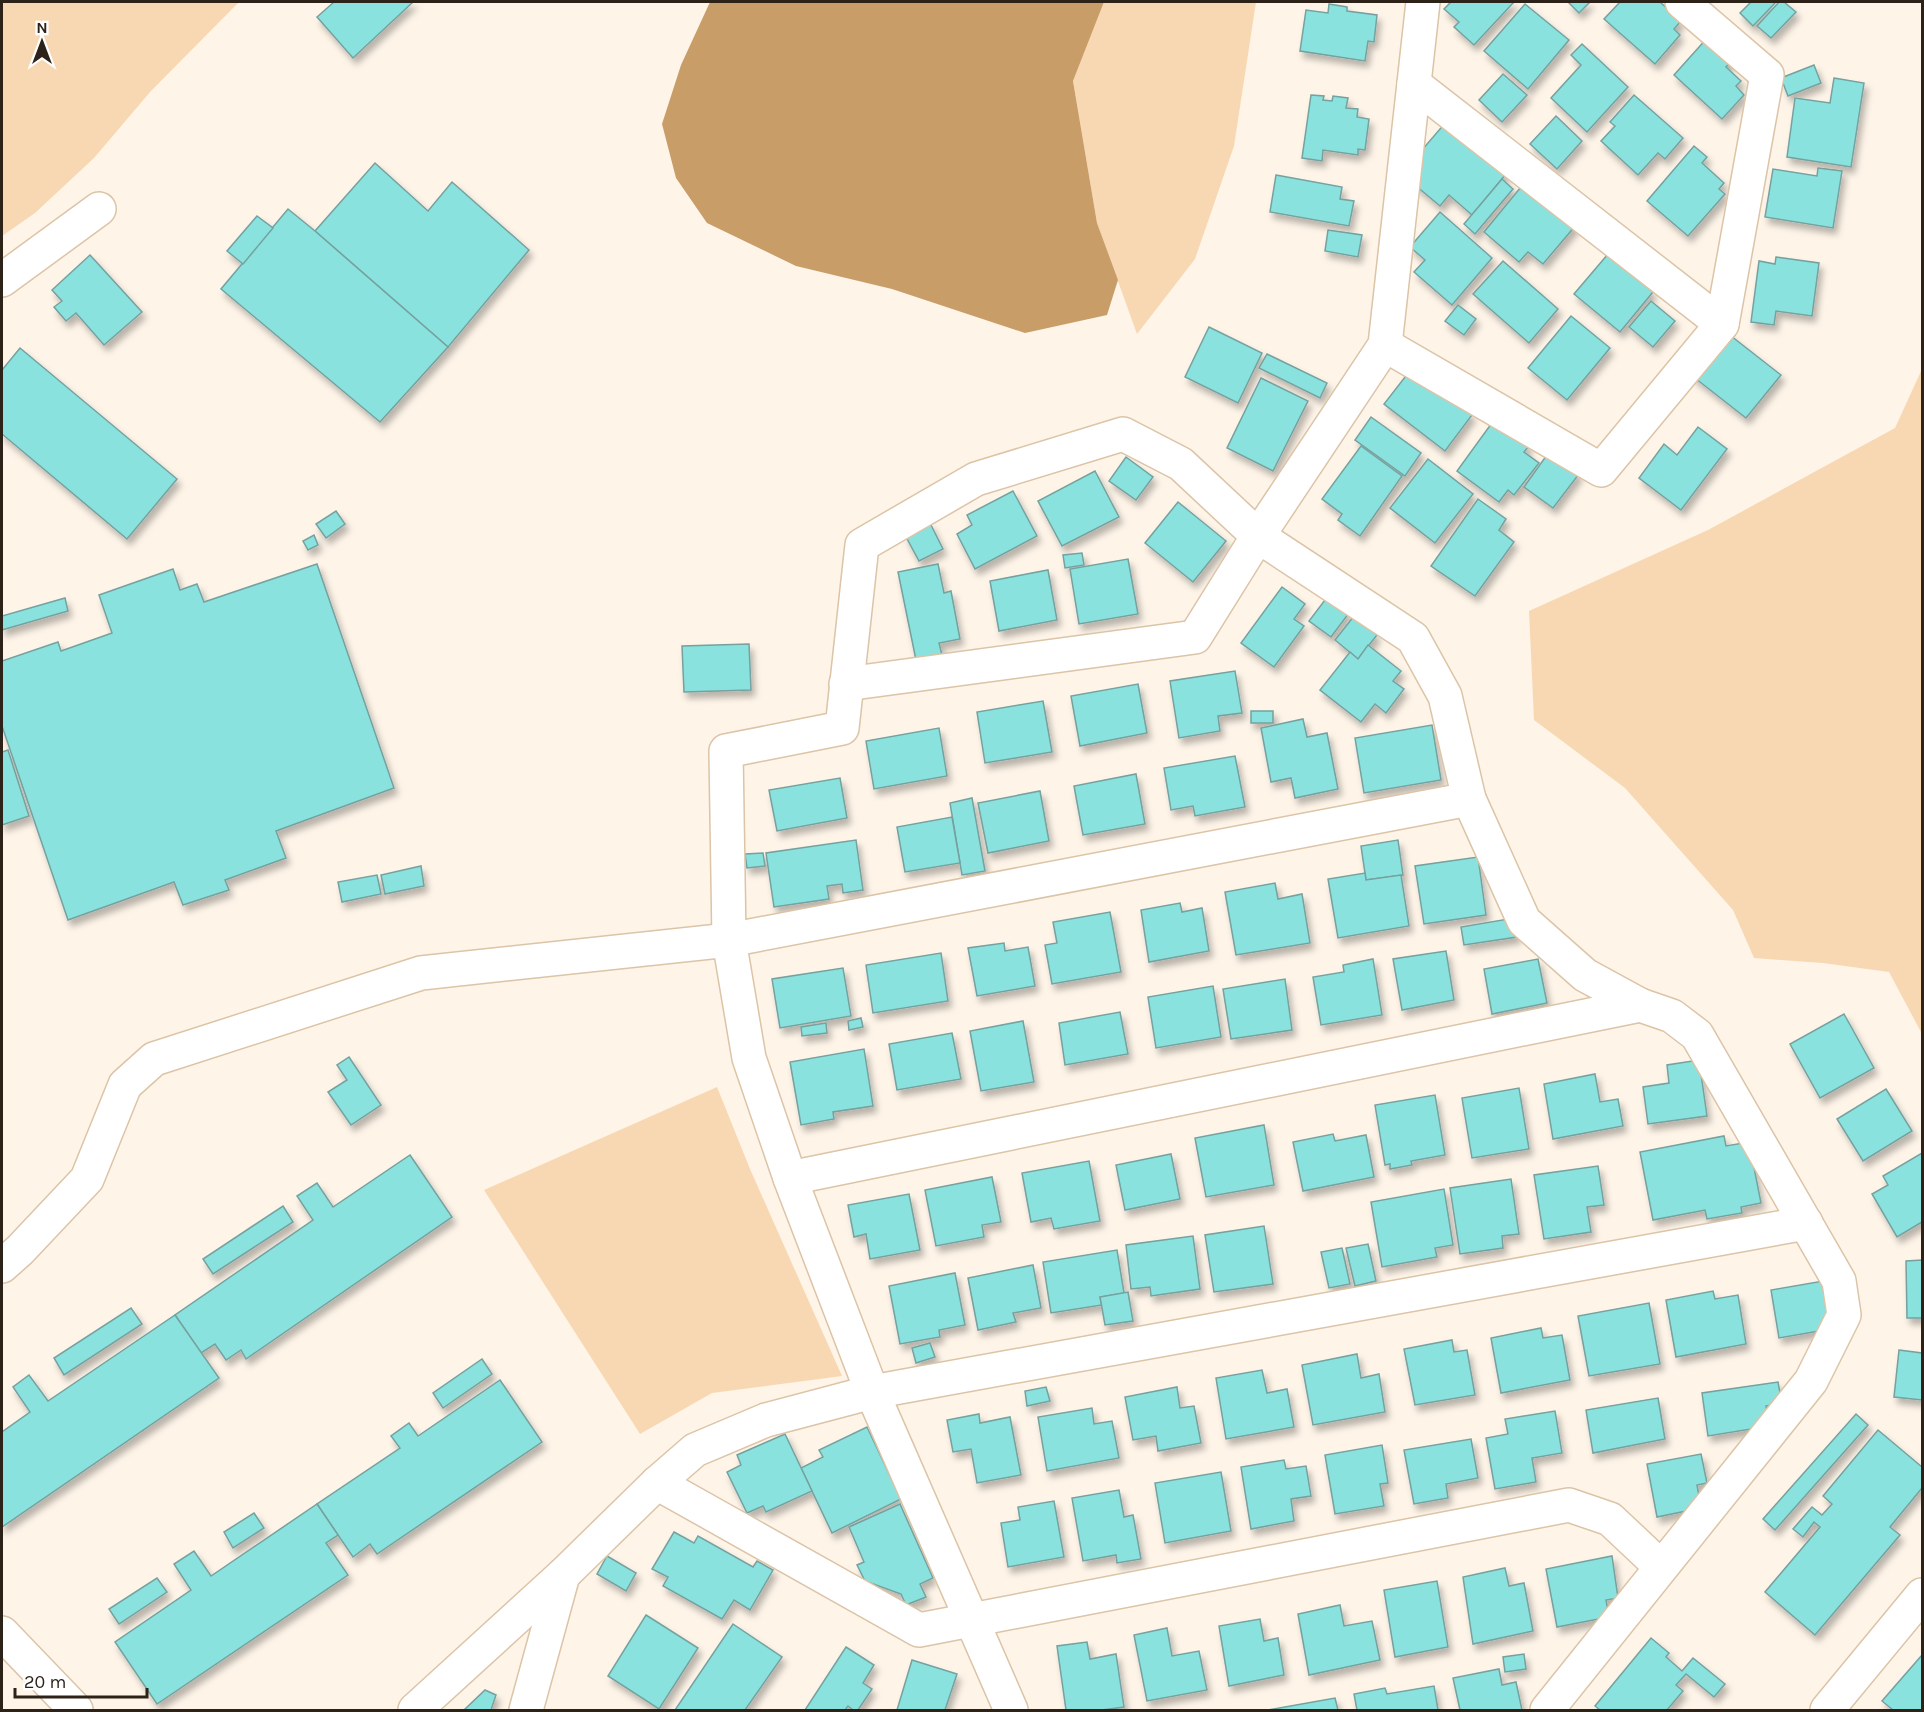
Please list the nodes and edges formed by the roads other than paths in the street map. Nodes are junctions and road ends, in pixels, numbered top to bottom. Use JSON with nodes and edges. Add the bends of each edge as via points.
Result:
{"nodes":[{"id":1,"x":1423,"y":2,"type":"edge"},
{"id":2,"x":1682,"y":2,"type":"edge"},
{"id":3,"x":1413,"y":84,"type":"junction"},
{"id":4,"x":99,"y":209,"type":"dead end"},
{"id":5,"x":2,"y":280,"type":"edge"},
{"id":6,"x":1722,"y":324,"type":"junction"},
{"id":7,"x":1385,"y":345,"type":"junction"},
{"id":8,"x":1258,"y":536,"type":"junction"},
{"id":9,"x":846,"y":684,"type":"junction"},
{"id":10,"x":1469,"y":799,"type":"junction"},
{"id":11,"x":729,"y":940,"type":"junction"},
{"id":12,"x":1640,"y":1005,"type":"junction"},
{"id":13,"x":790,"y":1178,"type":"junction"},
{"id":14,"x":1806,"y":1223,"type":"junction"},
{"id":15,"x":2,"y":1266,"type":"edge"},
{"id":16,"x":872,"y":1392,"type":"junction"},
{"id":17,"x":657,"y":1483,"type":"junction"},
{"id":18,"x":1661,"y":1567,"type":"junction"},
{"id":19,"x":562,"y":1575,"type":"junction"},
{"id":20,"x":1923,"y":1594,"type":"edge"},
{"id":21,"x":972,"y":1619,"type":"junction"},
{"id":22,"x":2,"y":1633,"type":"edge"},
{"id":23,"x":76,"y":1710,"type":"edge"},
{"id":24,"x":415,"y":1710,"type":"edge"},
{"id":25,"x":526,"y":1710,"type":"edge"},
{"id":26,"x":1011,"y":1710,"type":"edge"},
{"id":27,"x":1547,"y":1710,"type":"edge"},
{"id":28,"x":1827,"y":1710,"type":"edge"}],
"edges":[{"from":1,"to":3,"type":"street"},
{"from":2,"to":6,"type":"street","via":[[1767,75]]},
{"from":3,"to":6,"type":"street"},
{"from":3,"to":7,"type":"street"},
{"from":4,"to":5,"type":"street"},
{"from":6,"to":7,"type":"street","via":[[1601,470]]},
{"from":7,"to":8,"type":"street"},
{"from":8,"to":9,"type":"street","via":[[1194,637]]},
{"from":8,"to":9,"type":"street","via":[[1181,464],[1123,434],[976,479],[862,544]]},
{"from":8,"to":10,"type":"street","via":[[1413,638],[1445,696]]},
{"from":9,"to":11,"type":"street","via":[[842,728],[726,751]]},
{"from":10,"to":11,"type":"street"},
{"from":10,"to":12,"type":"street","via":[[1524,921],[1585,975]]},
{"from":11,"to":13,"type":"street","via":[[748,1058]]},
{"from":11,"to":15,"type":"street","via":[[421,973],[154,1059],[124,1085],[87,1179]]},
{"from":12,"to":13,"type":"street"},
{"from":12,"to":14,"type":"street","via":[[1672,1016],[1697,1035]]},
{"from":13,"to":16,"type":"street"},
{"from":14,"to":16,"type":"street"},
{"from":14,"to":18,"type":"street","via":[[1839,1281],[1844,1315],[1811,1381]]},
{"from":16,"to":17,"type":"street","via":[[766,1420],[695,1450]]},
{"from":16,"to":21,"type":"street"},
{"from":17,"to":19,"type":"street"},
{"from":17,"to":21,"type":"street","via":[[919,1630]]},
{"from":18,"to":21,"type":"street","via":[[1611,1519],[1569,1505]]},
{"from":18,"to":27,"type":"street"},
{"from":19,"to":24,"type":"street"},
{"from":19,"to":25,"type":"street"},
{"from":20,"to":28,"type":"street"},
{"from":21,"to":26,"type":"street"},
{"from":22,"to":23,"type":"street"}]}
